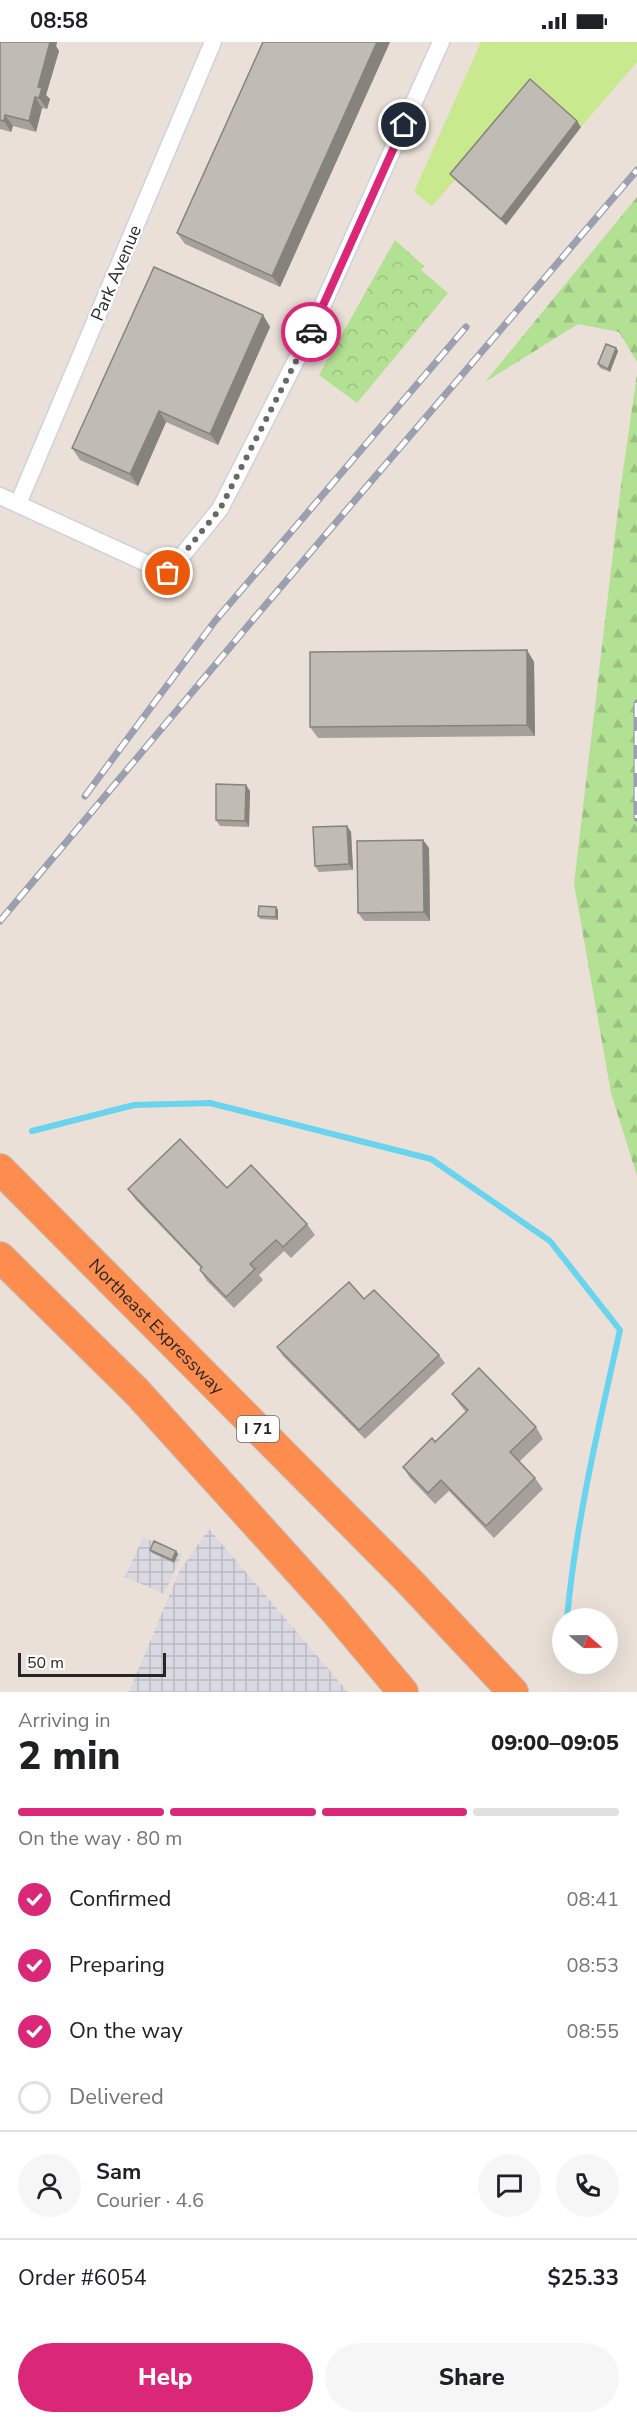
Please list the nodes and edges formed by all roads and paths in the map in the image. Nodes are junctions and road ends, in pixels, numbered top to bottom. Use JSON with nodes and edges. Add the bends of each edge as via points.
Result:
{"nodes":[{"id":1,"x":213,"y":42,"type":"edge"},
{"id":2,"x":441,"y":42,"type":"edge"},
{"id":3,"x":0,"y":496,"type":"edge"},
{"id":4,"x":18,"y":504,"type":"junction"},
{"id":5,"x":0,"y":1169,"type":"edge"},
{"id":6,"x":0,"y":1257,"type":"edge"},
{"id":7,"x":403,"y":1692,"type":"edge"},
{"id":8,"x":513,"y":1692,"type":"edge"}],
"edges":[{"from":1,"to":4,"type":"street","name":"Park Avenue"},
{"from":2,"to":4,"type":"street","via":[[300,352],[220,509],[168,573]]},
{"from":3,"to":4,"type":"street"},
{"from":5,"to":8,"type":"highway","name":"Northeast Expressway","number":"I 71","via":[[408,1580]]},
{"from":6,"to":7,"type":"highway","via":[[137,1392]]}]}
